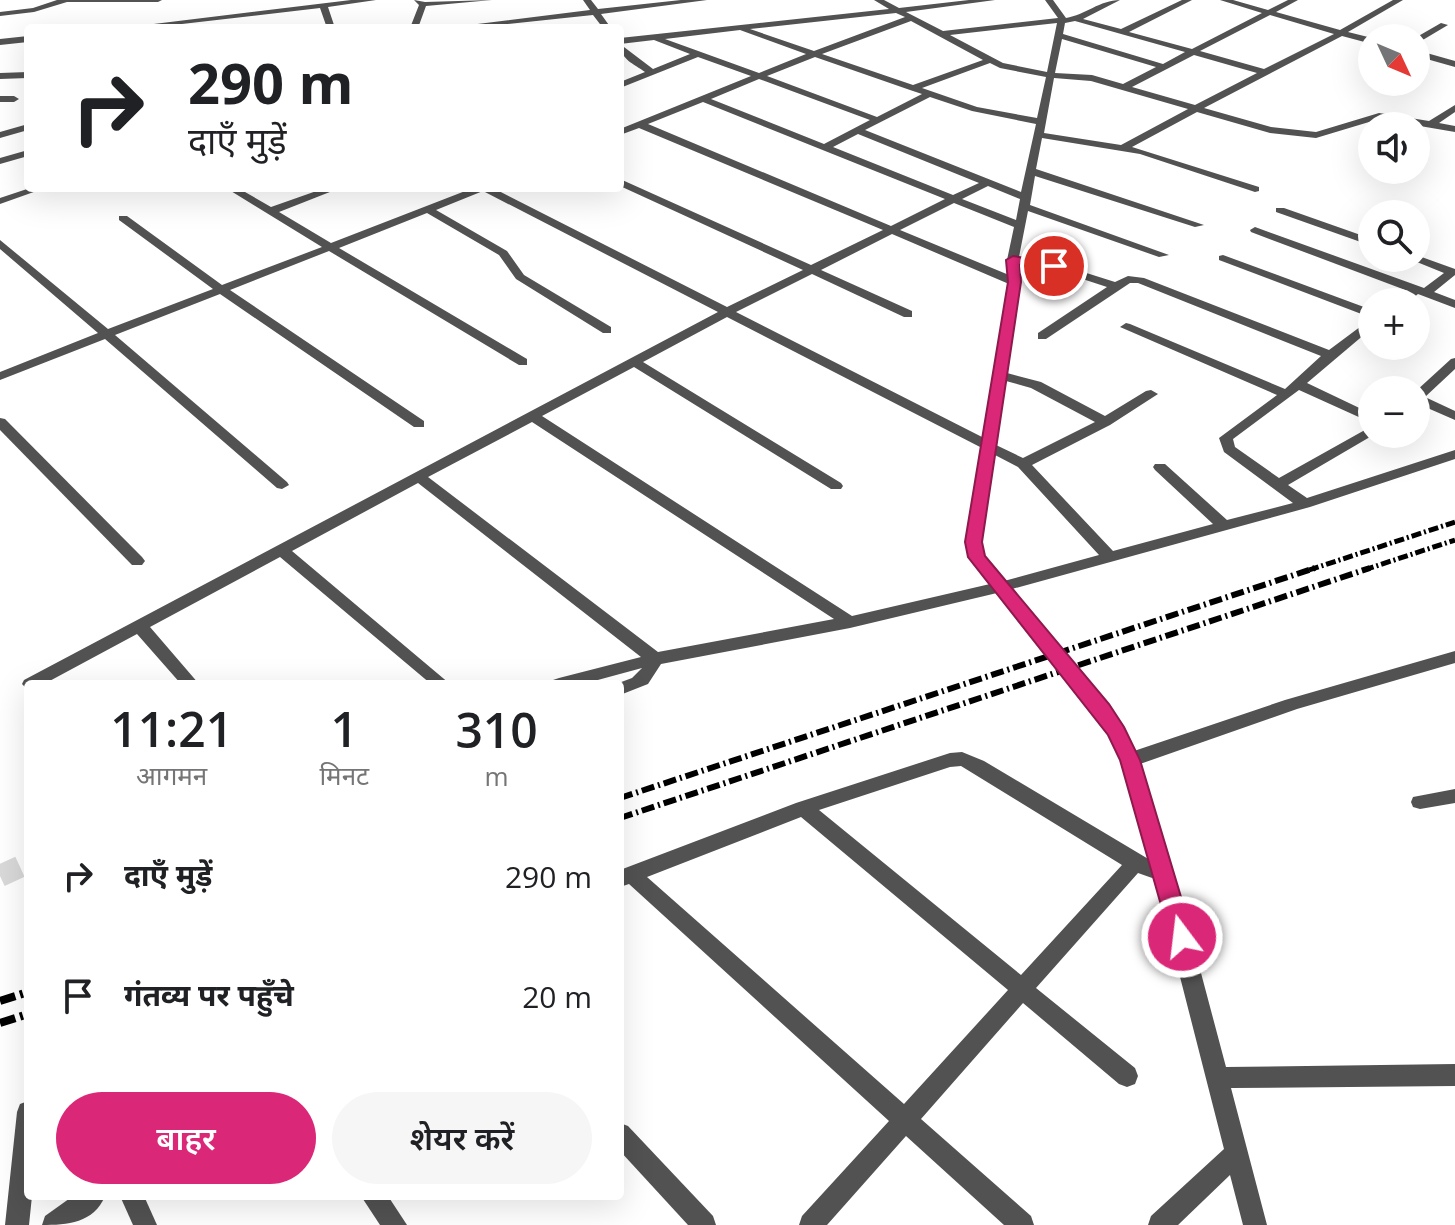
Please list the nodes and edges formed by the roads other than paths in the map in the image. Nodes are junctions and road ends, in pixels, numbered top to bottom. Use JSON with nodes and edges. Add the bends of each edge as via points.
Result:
{"nodes":[{"id":1,"x":63,"y":0,"type":"edge"},
{"id":2,"x":158,"y":0,"type":"edge"},
{"id":3,"x":372,"y":0,"type":"edge"},
{"id":4,"x":491,"y":0,"type":"edge"},
{"id":5,"x":587,"y":0,"type":"edge"},
{"id":6,"x":703,"y":0,"type":"edge"},
{"id":7,"x":878,"y":0,"type":"edge"},
{"id":8,"x":991,"y":0,"type":"edge"},
{"id":9,"x":1049,"y":0,"type":"edge"},
{"id":10,"x":1116,"y":0,"type":"edge"},
{"id":11,"x":1188,"y":0,"type":"edge"},
{"id":12,"x":1224,"y":0,"type":"edge"},
{"id":13,"x":1294,"y":0,"type":"edge"},
{"id":14,"x":1399,"y":0,"type":"edge"},
{"id":15,"x":133,"y":1,"type":"edge"},
{"id":16,"x":420,"y":2,"type":"edge"},
{"id":17,"x":323,"y":6,"type":"junction"},
{"id":18,"x":896,"y":10,"type":"junction"},
{"id":19,"x":595,"y":11,"type":"junction"},
{"id":20,"x":1269,"y":12,"type":"junction"},
{"id":21,"x":0,"y":14,"type":"edge"},
{"id":22,"x":911,"y":18,"type":"junction"},
{"id":23,"x":1069,"y":18,"type":"junction"},
{"id":24,"x":502,"y":22,"type":"junction"},
{"id":25,"x":126,"y":24,"type":"edge"},
{"id":26,"x":161,"y":24,"type":"edge"},
{"id":27,"x":330,"y":24,"type":"edge"},
{"id":28,"x":415,"y":24,"type":"edge"},
{"id":29,"x":484,"y":24,"type":"edge"},
{"id":30,"x":604,"y":24,"type":"edge"},
{"id":31,"x":1444,"y":25,"type":"dead end"},
{"id":32,"x":738,"y":28,"type":"junction"},
{"id":33,"x":1124,"y":31,"type":"junction"},
{"id":34,"x":1341,"y":33,"type":"junction"},
{"id":35,"x":1430,"y":33,"type":"edge"},
{"id":36,"x":939,"y":34,"type":"junction"},
{"id":37,"x":1058,"y":35,"type":"junction"},
{"id":38,"x":653,"y":37,"type":"junction"},
{"id":39,"x":1358,"y":37,"type":"edge"},
{"id":40,"x":24,"y":39,"type":"edge"},
{"id":41,"x":624,"y":41,"type":"edge"},
{"id":42,"x":0,"y":42,"type":"edge"},
{"id":43,"x":1192,"y":50,"type":"junction"},
{"id":44,"x":700,"y":53,"type":"junction"},
{"id":45,"x":813,"y":54,"type":"junction"},
{"id":46,"x":624,"y":57,"type":"edge"},
{"id":47,"x":1430,"y":57,"type":"edge"},
{"id":48,"x":990,"y":60,"type":"junction"},
{"id":49,"x":1455,"y":64,"type":"edge"},
{"id":50,"x":1162,"y":66,"type":"junction"},
{"id":51,"x":1265,"y":72,"type":"junction"},
{"id":52,"x":653,"y":73,"type":"junction"},
{"id":53,"x":24,"y":75,"type":"edge"},
{"id":54,"x":1051,"y":75,"type":"junction"},
{"id":55,"x":0,"y":76,"type":"edge"},
{"id":56,"x":760,"y":76,"type":"junction"},
{"id":57,"x":624,"y":84,"type":"edge"},
{"id":58,"x":1124,"y":87,"type":"junction"},
{"id":59,"x":913,"y":88,"type":"junction"},
{"id":60,"x":929,"y":94,"type":"junction"},
{"id":61,"x":0,"y":99,"type":"edge"},
{"id":62,"x":14,"y":99,"type":"dead end"},
{"id":63,"x":704,"y":99,"type":"junction"},
{"id":64,"x":1455,"y":108,"type":"edge"},
{"id":65,"x":1195,"y":109,"type":"junction"},
{"id":66,"x":878,"y":120,"type":"junction"},
{"id":67,"x":1432,"y":123,"type":"junction"},
{"id":68,"x":639,"y":124,"type":"junction"},
{"id":69,"x":24,"y":128,"type":"edge"},
{"id":70,"x":1040,"y":128,"type":"junction"},
{"id":71,"x":1455,"y":129,"type":"edge"},
{"id":72,"x":624,"y":130,"type":"edge"},
{"id":73,"x":859,"y":131,"type":"junction"},
{"id":74,"x":0,"y":135,"type":"edge"},
{"id":75,"x":825,"y":147,"type":"junction"},
{"id":76,"x":1122,"y":148,"type":"junction"},
{"id":77,"x":24,"y":154,"type":"edge"},
{"id":78,"x":0,"y":161,"type":"edge"},
{"id":79,"x":1031,"y":171,"type":"junction"},
{"id":80,"x":986,"y":183,"type":"junction"},
{"id":81,"x":624,"y":184,"type":"edge"},
{"id":82,"x":1255,"y":189,"type":"dead end"},
{"id":83,"x":28,"y":192,"type":"edge"},
{"id":84,"x":242,"y":192,"type":"edge"},
{"id":85,"x":324,"y":192,"type":"edge"},
{"id":86,"x":473,"y":192,"type":"edge"},
{"id":87,"x":492,"y":192,"type":"edge"},
{"id":88,"x":953,"y":199,"type":"junction"},
{"id":89,"x":0,"y":201,"type":"edge"},
{"id":90,"x":1024,"y":202,"type":"junction"},
{"id":91,"x":427,"y":209,"type":"junction"},
{"id":92,"x":1280,"y":210,"type":"dead end"},
{"id":93,"x":271,"y":211,"type":"junction"},
{"id":94,"x":123,"y":218,"type":"dead end"},
{"id":95,"x":1199,"y":225,"type":"dead end"},
{"id":96,"x":1021,"y":226,"type":"junction"},
{"id":97,"x":891,"y":230,"type":"junction"},
{"id":98,"x":1255,"y":230,"type":"dead end"},
{"id":99,"x":1358,"y":238,"type":"edge"},
{"id":100,"x":0,"y":243,"type":"edge"},
{"id":101,"x":333,"y":247,"type":"junction"},
{"id":102,"x":1163,"y":255,"type":"dead end"},
{"id":103,"x":1223,"y":258,"type":"dead end"},
{"id":104,"x":1013,"y":260,"type":"junction"},
{"id":105,"x":1430,"y":263,"type":"edge"},
{"id":106,"x":812,"y":268,"type":"junction"},
{"id":107,"x":1454,"y":271,"type":"edge"},
{"id":108,"x":1015,"y":282,"type":"junction"},
{"id":109,"x":1115,"y":286,"type":"junction"},
{"id":110,"x":1410,"y":288,"type":"edge"},
{"id":111,"x":1427,"y":288,"type":"edge"},
{"id":112,"x":223,"y":291,"type":"junction"},
{"id":113,"x":1430,"y":295,"type":"edge"},
{"id":114,"x":1455,"y":304,"type":"edge"},
{"id":115,"x":1358,"y":309,"type":"edge"},
{"id":116,"x":725,"y":313,"type":"junction"},
{"id":117,"x":908,"y":314,"type":"dead end"},
{"id":118,"x":1126,"y":327,"type":"dead end"},
{"id":119,"x":607,"y":330,"type":"dead end"},
{"id":120,"x":1358,"y":333,"type":"edge"},
{"id":121,"x":108,"y":336,"type":"junction"},
{"id":122,"x":1042,"y":336,"type":"dead end"},
{"id":123,"x":1330,"y":355,"type":"junction"},
{"id":124,"x":523,"y":362,"type":"dead end"},
{"id":125,"x":635,"y":362,"type":"junction"},
{"id":126,"x":1455,"y":362,"type":"edge"},
{"id":127,"x":998,"y":375,"type":"junction"},
{"id":128,"x":0,"y":376,"type":"edge"},
{"id":129,"x":1430,"y":385,"type":"edge"},
{"id":130,"x":1292,"y":389,"type":"junction"},
{"id":131,"x":1151,"y":394,"type":"dead end"},
{"id":132,"x":1430,"y":404,"type":"edge"},
{"id":133,"x":1358,"y":414,"type":"edge"},
{"id":134,"x":531,"y":415,"type":"junction"},
{"id":135,"x":1455,"y":416,"type":"edge"},
{"id":136,"x":0,"y":422,"type":"edge"},
{"id":137,"x":1105,"y":422,"type":"junction"},
{"id":138,"x":419,"y":424,"type":"dead end"},
{"id":139,"x":1358,"y":438,"type":"edge"},
{"id":140,"x":987,"y":446,"type":"junction"},
{"id":141,"x":1455,"y":454,"type":"edge"},
{"id":142,"x":1023,"y":464,"type":"junction"},
{"id":143,"x":1160,"y":467,"type":"dead end"},
{"id":144,"x":419,"y":477,"type":"junction"},
{"id":145,"x":282,"y":485,"type":"dead end"},
{"id":146,"x":1277,"y":485,"type":"junction"},
{"id":147,"x":836,"y":486,"type":"dead end"},
{"id":148,"x":1305,"y":504,"type":"junction"},
{"id":149,"x":1224,"y":526,"type":"junction"},
{"id":150,"x":282,"y":551,"type":"junction"},
{"id":151,"x":1109,"y":556,"type":"junction"},
{"id":152,"x":137,"y":561,"type":"dead end"},
{"id":153,"x":1001,"y":587,"type":"junction"},
{"id":154,"x":850,"y":622,"type":"junction"},
{"id":155,"x":139,"y":626,"type":"junction"},
{"id":156,"x":1455,"y":657,"type":"edge"},
{"id":157,"x":655,"y":659,"type":"junction"},
{"id":158,"x":38,"y":680,"type":"edge"},
{"id":159,"x":187,"y":680,"type":"edge"},
{"id":160,"x":437,"y":680,"type":"edge"},
{"id":161,"x":574,"y":680,"type":"edge"},
{"id":162,"x":624,"y":688,"type":"edge"},
{"id":163,"x":1130,"y":760,"type":"junction"},
{"id":164,"x":1455,"y":796,"type":"edge"},
{"id":165,"x":1420,"y":802,"type":"dead end"},
{"id":166,"x":803,"y":808,"type":"junction"},
{"id":167,"x":1135,"y":863,"type":"junction"},
{"id":168,"x":1164,"y":874,"type":"junction"},
{"id":169,"x":626,"y":877,"type":"edge"},
{"id":170,"x":1022,"y":991,"type":"junction"},
{"id":171,"x":1455,"y":1075,"type":"edge"},
{"id":172,"x":1127,"y":1076,"type":"dead end"},
{"id":173,"x":1219,"y":1078,"type":"junction"},
{"id":174,"x":906,"y":1120,"type":"junction"},
{"id":175,"x":624,"y":1138,"type":"edge"},
{"id":176,"x":24,"y":1153,"type":"edge"},
{"id":177,"x":1237,"y":1153,"type":"junction"},
{"id":178,"x":88,"y":1200,"type":"edge"},
{"id":179,"x":134,"y":1200,"type":"edge"},
{"id":180,"x":376,"y":1200,"type":"edge"},
{"id":181,"x":17,"y":1225,"type":"edge"},
{"id":182,"x":54,"y":1225,"type":"edge"},
{"id":183,"x":145,"y":1225,"type":"edge"},
{"id":184,"x":395,"y":1225,"type":"edge"},
{"id":185,"x":704,"y":1225,"type":"edge"},
{"id":186,"x":811,"y":1225,"type":"edge"},
{"id":187,"x":1022,"y":1225,"type":"edge"},
{"id":188,"x":1160,"y":1225,"type":"edge"},
{"id":189,"x":1255,"y":1225,"type":"edge"}],
"edges":[{"from":1,"to":15,"type":"street"},
{"from":1,"to":21,"type":"street"},
{"from":2,"to":15,"type":"street"},
{"from":3,"to":17,"type":"street"},
{"from":4,"to":16,"type":"street"},
{"from":4,"to":24,"type":"street"},
{"from":5,"to":19,"type":"street"},
{"from":6,"to":19,"type":"street"},
{"from":7,"to":18,"type":"street"},
{"from":8,"to":18,"type":"street"},
{"from":9,"to":23,"type":"street"},
{"from":10,"to":23,"type":"street"},
{"from":11,"to":33,"type":"street"},
{"from":12,"to":20,"type":"street"},
{"from":13,"to":20,"type":"street"},
{"from":14,"to":34,"type":"street"},
{"from":15,"to":25,"type":"street"},
{"from":16,"to":28,"type":"street"},
{"from":17,"to":26,"type":"street"},
{"from":17,"to":27,"type":"street"},
{"from":18,"to":22,"type":"street"},
{"from":18,"to":32,"type":"street"},
{"from":19,"to":24,"type":"street"},
{"from":19,"to":30,"type":"street"},
{"from":20,"to":34,"type":"street"},
{"from":20,"to":43,"type":"street"},
{"from":22,"to":36,"type":"street"},
{"from":22,"to":45,"type":"street"},
{"from":23,"to":33,"type":"street"},
{"from":23,"to":36,"type":"street"},
{"from":23,"to":37,"type":"street"},
{"from":24,"to":29,"type":"street"},
{"from":31,"to":35,"type":"street"},
{"from":32,"to":38,"type":"street"},
{"from":32,"to":45,"type":"street"},
{"from":33,"to":43,"type":"street"},
{"from":34,"to":39,"type":"street"},
{"from":34,"to":51,"type":"street"},
{"from":36,"to":48,"type":"street"},
{"from":37,"to":50,"type":"street"},
{"from":37,"to":54,"type":"street"},
{"from":38,"to":41,"type":"street"},
{"from":38,"to":44,"type":"street"},
{"from":40,"to":42,"type":"street"},
{"from":43,"to":50,"type":"street"},
{"from":43,"to":51,"type":"street"},
{"from":44,"to":52,"type":"street"},
{"from":44,"to":56,"type":"street"},
{"from":45,"to":56,"type":"street"},
{"from":45,"to":59,"type":"street"},
{"from":46,"to":52,"type":"street"},
{"from":47,"to":49,"type":"street"},
{"from":48,"to":54,"type":"street"},
{"from":48,"to":59,"type":"street"},
{"from":50,"to":58,"type":"street"},
{"from":51,"to":65,"type":"street"},
{"from":52,"to":57,"type":"street"},
{"from":53,"to":55,"type":"street"},
{"from":54,"to":58,"type":"street"},
{"from":54,"to":70,"type":"street"},
{"from":56,"to":63,"type":"street"},
{"from":56,"to":66,"type":"street"},
{"from":58,"to":65,"type":"street"},
{"from":59,"to":60,"type":"street"},
{"from":60,"to":66,"type":"street"},
{"from":60,"to":70,"type":"street"},
{"from":61,"to":62,"type":"street"},
{"from":63,"to":68,"type":"street"},
{"from":63,"to":75,"type":"street"},
{"from":64,"to":67,"type":"street"},
{"from":65,"to":67,"type":"street","via":[[1302,134],[1328,133],[1379,116]]},
{"from":65,"to":76,"type":"street"},
{"from":66,"to":73,"type":"street"},
{"from":67,"to":71,"type":"street"},
{"from":68,"to":72,"type":"street"},
{"from":68,"to":97,"type":"street"},
{"from":69,"to":74,"type":"street"},
{"from":70,"to":76,"type":"street"},
{"from":70,"to":79,"type":"street"},
{"from":73,"to":75,"type":"street"},
{"from":73,"to":80,"type":"street"},
{"from":75,"to":88,"type":"street"},
{"from":76,"to":82,"type":"street"},
{"from":77,"to":78,"type":"street"},
{"from":79,"to":90,"type":"street"},
{"from":79,"to":95,"type":"street"},
{"from":80,"to":88,"type":"street"},
{"from":80,"to":90,"type":"street"},
{"from":81,"to":106,"type":"street"},
{"from":83,"to":89,"type":"street"},
{"from":84,"to":93,"type":"street"},
{"from":85,"to":93,"type":"street"},
{"from":86,"to":91,"type":"street"},
{"from":87,"to":116,"type":"street"},
{"from":88,"to":96,"type":"street"},
{"from":88,"to":97,"type":"street"},
{"from":90,"to":96,"type":"street"},
{"from":90,"to":102,"type":"street"},
{"from":91,"to":101,"type":"street"},
{"from":91,"to":119,"type":"street","via":[[503,253],[520,277]]},
{"from":92,"to":99,"type":"street"},
{"from":93,"to":101,"type":"street"},
{"from":94,"to":112,"type":"street"},
{"from":96,"to":104,"type":"street"},
{"from":97,"to":106,"type":"street"},
{"from":97,"to":108,"type":"street"},
{"from":98,"to":110,"type":"street"},
{"from":100,"to":121,"type":"street"},
{"from":101,"to":112,"type":"street"},
{"from":101,"to":124,"type":"street"},
{"from":103,"to":115,"type":"street"},
{"from":104,"to":108,"type":"street"},
{"from":104,"to":109,"type":"street","via":[[1054,266]]},
{"from":105,"to":107,"type":"street"},
{"from":106,"to":116,"type":"street"},
{"from":106,"to":117,"type":"street"},
{"from":107,"to":111,"type":"street"},
{"from":108,"to":127,"type":"street"},
{"from":109,"to":122,"type":"street"},
{"from":109,"to":123,"type":"street","via":[[1140,280]]},
{"from":112,"to":121,"type":"street"},
{"from":112,"to":138,"type":"street"},
{"from":113,"to":114,"type":"street"},
{"from":116,"to":125,"type":"street"},
{"from":116,"to":140,"type":"street"},
{"from":118,"to":130,"type":"street"},
{"from":120,"to":123,"type":"street"},
{"from":121,"to":128,"type":"street"},
{"from":121,"to":145,"type":"street"},
{"from":123,"to":130,"type":"street"},
{"from":125,"to":134,"type":"street"},
{"from":125,"to":147,"type":"street"},
{"from":126,"to":129,"type":"street"},
{"from":127,"to":137,"type":"street","via":[[1036,385]]},
{"from":127,"to":140,"type":"street"},
{"from":130,"to":133,"type":"street"},
{"from":130,"to":146,"type":"street","via":[[1226,438],[1229,449]]},
{"from":131,"to":137,"type":"street"},
{"from":132,"to":135,"type":"street"},
{"from":134,"to":144,"type":"street"},
{"from":134,"to":154,"type":"street"},
{"from":136,"to":152,"type":"street"},
{"from":137,"to":142,"type":"street"},
{"from":139,"to":146,"type":"street"},
{"from":140,"to":142,"type":"street"},
{"from":140,"to":153,"type":"street","via":[[974,542],[977,557]]},
{"from":141,"to":148,"type":"street"},
{"from":142,"to":151,"type":"street"},
{"from":143,"to":149,"type":"street"},
{"from":144,"to":150,"type":"street"},
{"from":144,"to":157,"type":"street"},
{"from":146,"to":148,"type":"street"},
{"from":148,"to":149,"type":"street"},
{"from":149,"to":151,"type":"street"},
{"from":150,"to":155,"type":"street"},
{"from":150,"to":160,"type":"street"},
{"from":151,"to":153,"type":"street"},
{"from":153,"to":154,"type":"street"},
{"from":153,"to":163,"type":"street","via":[[1102,709]]},
{"from":154,"to":157,"type":"street"},
{"from":155,"to":158,"type":"street"},
{"from":155,"to":159,"type":"street"},
{"from":156,"to":163,"type":"street","via":[[1343,686]]},
{"from":157,"to":161,"type":"street"},
{"from":157,"to":162,"type":"street","via":[[650,675]]},
{"from":163,"to":168,"type":"street"},
{"from":164,"to":165,"type":"street"},
{"from":166,"to":167,"type":"street","via":[[962,759]]},
{"from":166,"to":169,"type":"street"},
{"from":166,"to":170,"type":"street"},
{"from":167,"to":168,"type":"street"},
{"from":167,"to":170,"type":"street"},
{"from":168,"to":173,"type":"street"},
{"from":169,"to":174,"type":"street"},
{"from":170,"to":172,"type":"street"},
{"from":170,"to":174,"type":"street"},
{"from":171,"to":173,"type":"street"},
{"from":173,"to":177,"type":"street"},
{"from":174,"to":186,"type":"street"},
{"from":174,"to":187,"type":"street"},
{"from":175,"to":185,"type":"street"},
{"from":176,"to":181,"type":"street"},
{"from":177,"to":188,"type":"street"},
{"from":177,"to":189,"type":"street"},
{"from":178,"to":182,"type":"street"},
{"from":179,"to":183,"type":"street"},
{"from":180,"to":184,"type":"street"}]}
